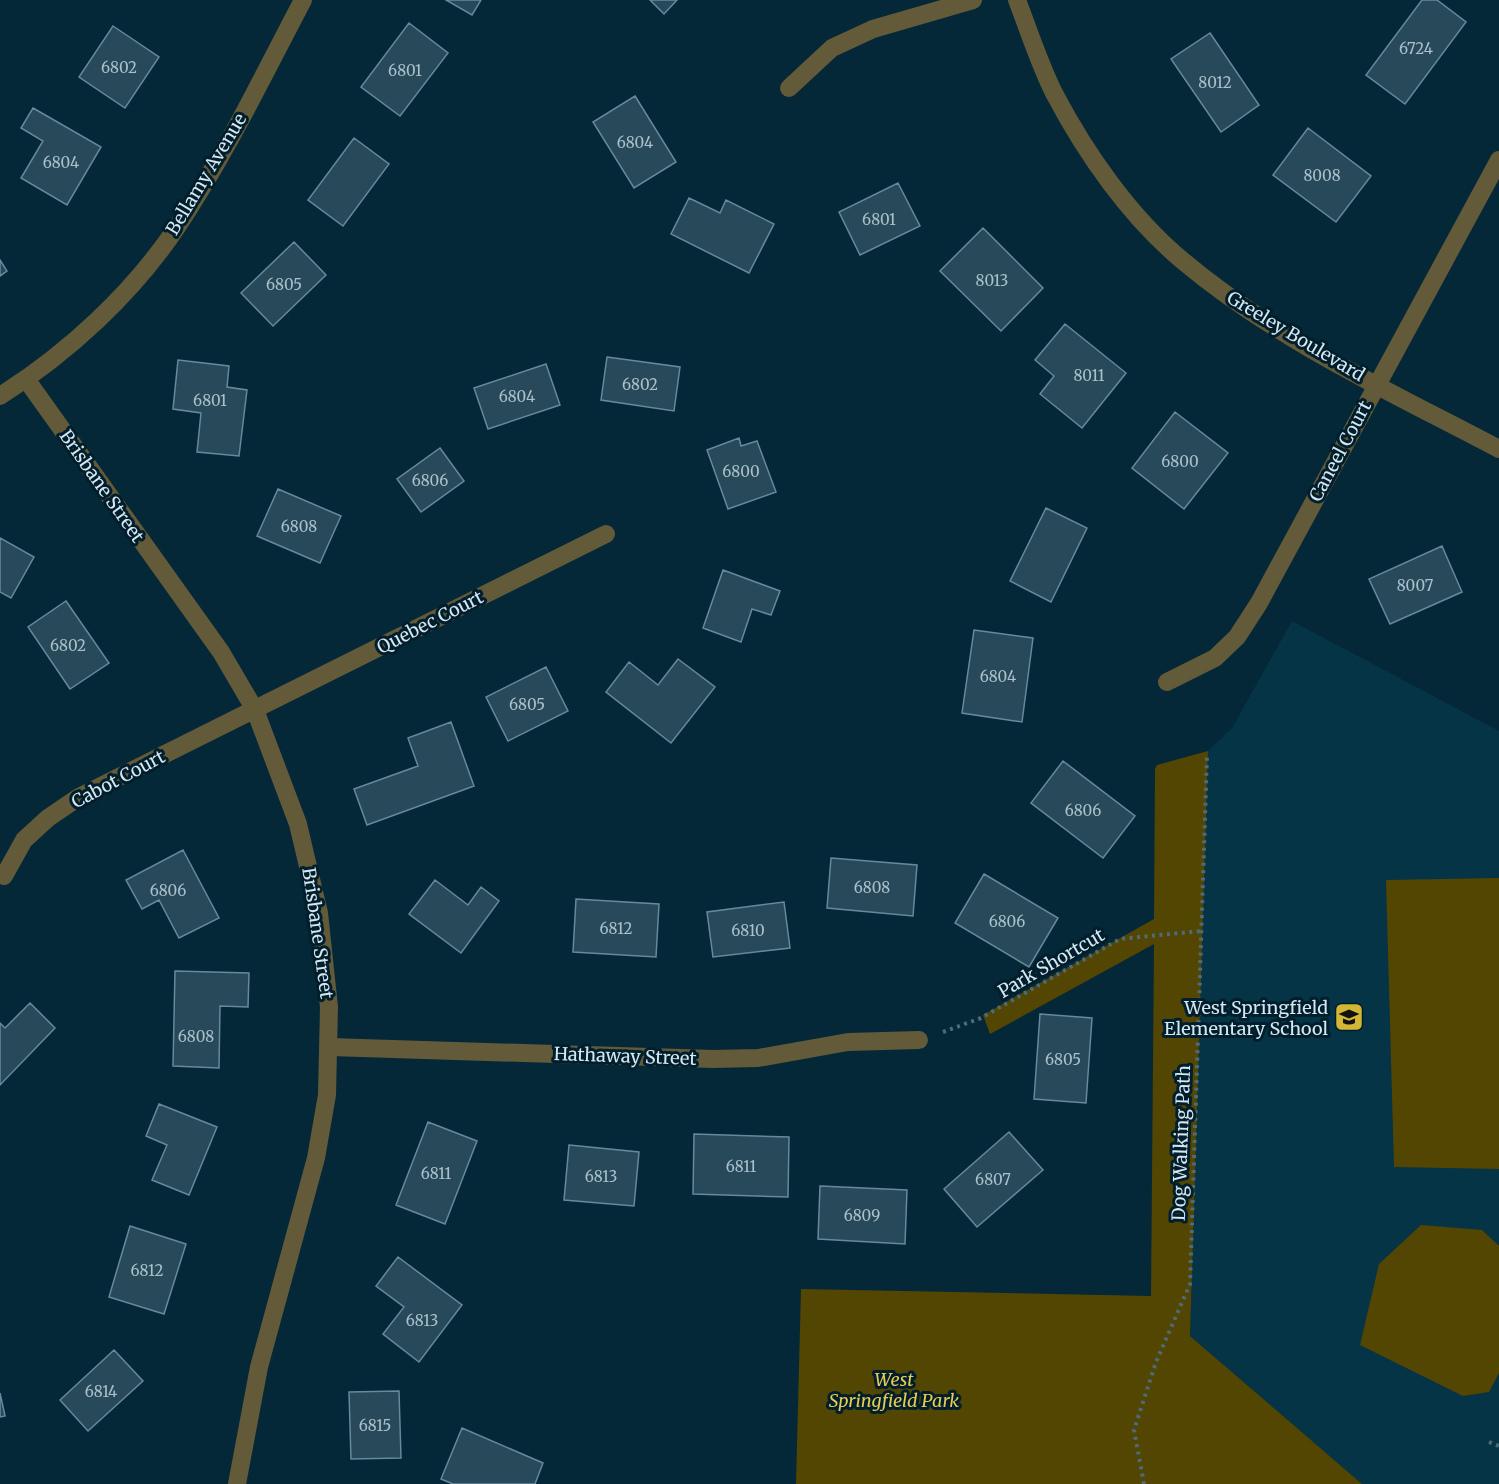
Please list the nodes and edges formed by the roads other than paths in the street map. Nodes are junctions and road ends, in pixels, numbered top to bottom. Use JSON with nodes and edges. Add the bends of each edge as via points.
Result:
{"nodes":[{"id":1,"x":303,"y":0,"type":"edge"},
{"id":2,"x":973,"y":0,"type":"edge"},
{"id":3,"x":1017,"y":0,"type":"edge"},
{"id":4,"x":789,"y":88,"type":"dead end"},
{"id":5,"x":1499,"y":160,"type":"edge"},
{"id":6,"x":26,"y":379,"type":"junction"},
{"id":7,"x":1376,"y":384,"type":"junction"},
{"id":8,"x":0,"y":396,"type":"edge"},
{"id":9,"x":1499,"y":449,"type":"edge"},
{"id":10,"x":606,"y":534,"type":"dead end"},
{"id":11,"x":1167,"y":682,"type":"dead end"},
{"id":12,"x":255,"y":710,"type":"junction"},
{"id":13,"x":3,"y":876,"type":"dead end"},
{"id":14,"x":919,"y":1040,"type":"road end"},
{"id":15,"x":330,"y":1047,"type":"junction"},
{"id":16,"x":237,"y":1484,"type":"edge"}],
"edges":[{"from":1,"to":6,"type":"street","name":"Bellamy Avenue","via":[[208,178],[176,229],[112,305]]},
{"from":2,"to":4,"type":"street","via":[[873,29],[832,48]]},
{"from":3,"to":7,"type":"street","name":"Greeley Boulevard","via":[[1055,94],[1091,155],[1137,215],[1182,260],[1235,302]]},
{"from":5,"to":7,"type":"street","name":"Caneel Court"},
{"from":6,"to":8,"type":"street","name":"Bellamy Avenue"},
{"from":6,"to":12,"type":"street","name":"Brisbane Street","via":[[220,652]]},
{"from":7,"to":9,"type":"street","name":"Greeley Boulevard"},
{"from":7,"to":11,"type":"street","name":"Caneel Court","via":[[1237,637],[1215,658]]},
{"from":10,"to":12,"type":"street","name":"Quebec Court"},
{"from":12,"to":13,"type":"street","name":"Cabot Court","via":[[79,797],[24,840]]},
{"from":12,"to":15,"type":"street","name":"Brisbane Street","via":[[283,780],[310,868],[319,913]]},
{"from":14,"to":15,"type":"street","name":"Hathaway Street","via":[[848,1042],[758,1058],[713,1059]]},
{"from":15,"to":16,"type":"street","name":"Brisbane Street","via":[[327,1095],[316,1158],[259,1367]]}]}
